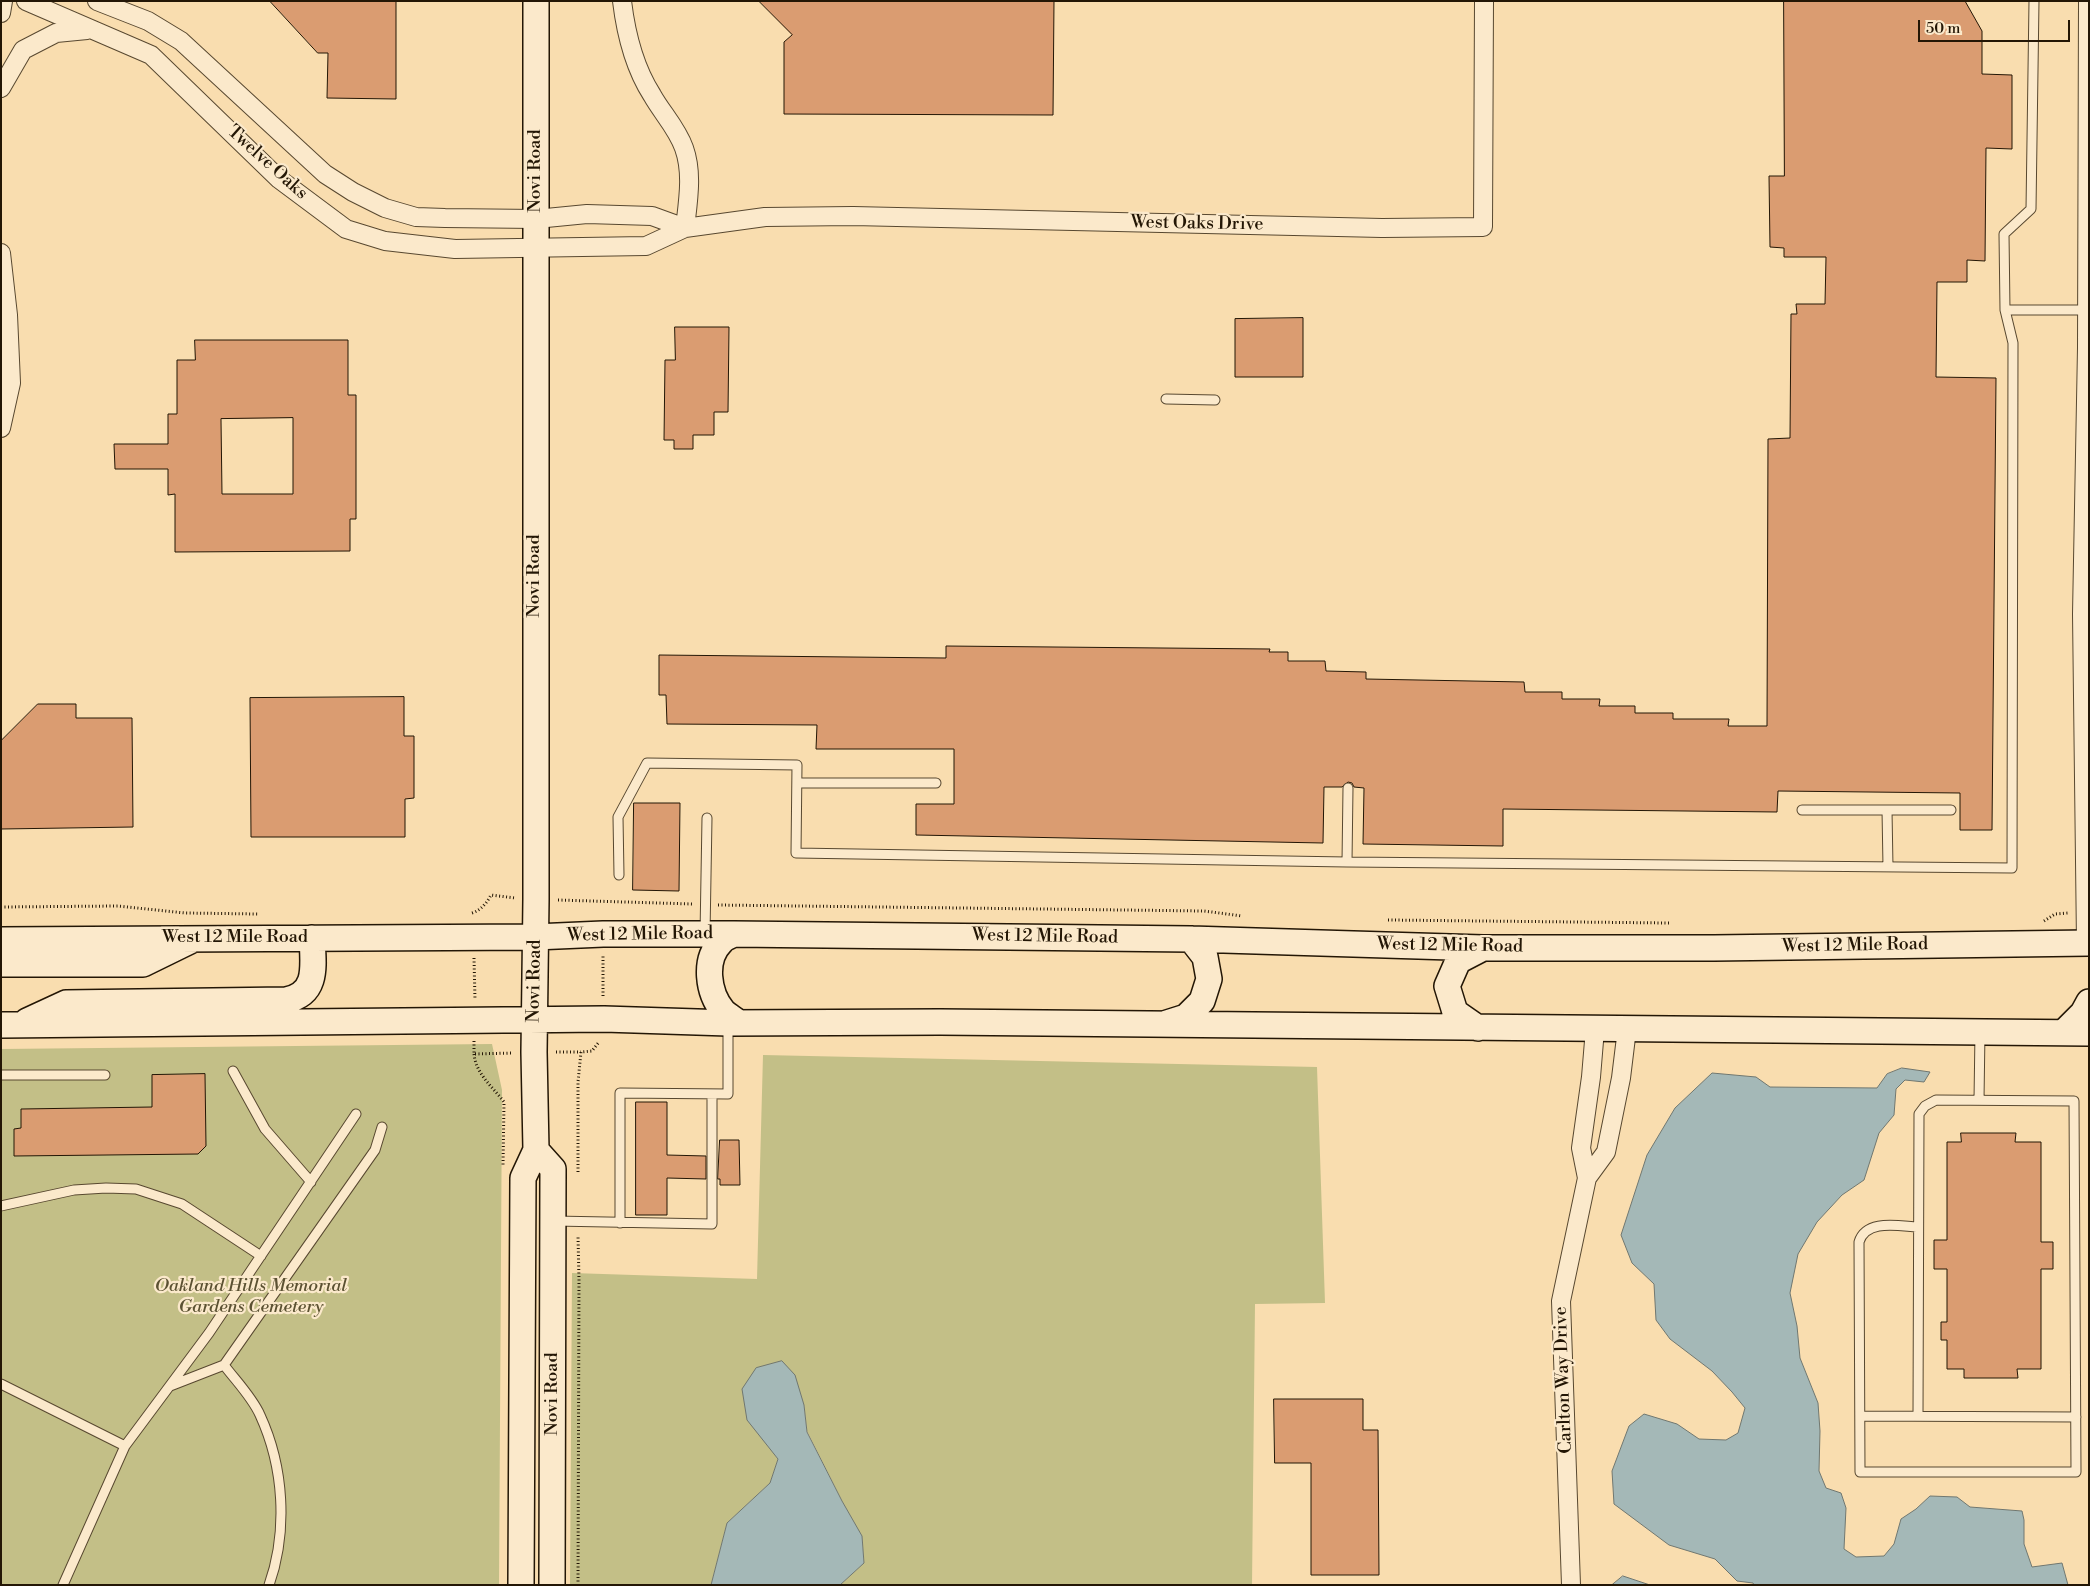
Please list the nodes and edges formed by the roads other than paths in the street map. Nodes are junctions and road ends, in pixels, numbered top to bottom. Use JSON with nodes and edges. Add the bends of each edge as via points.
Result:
{"nodes":[{"id":1,"x":3,"y":1,"type":"edge"},
{"id":2,"x":26,"y":1,"type":"edge"},
{"id":3,"x":97,"y":1,"type":"edge"},
{"id":4,"x":536,"y":1,"type":"edge"},
{"id":5,"x":622,"y":1,"type":"edge"},
{"id":6,"x":1484,"y":1,"type":"edge"},
{"id":7,"x":2034,"y":1,"type":"edge"},
{"id":8,"x":2088,"y":1,"type":"edge"},
{"id":9,"x":1,"y":13,"type":"edge"},
{"id":10,"x":90,"y":30,"type":"junction"},
{"id":11,"x":1,"y":88,"type":"edge"},
{"id":12,"x":536,"y":218,"type":"junction"},
{"id":13,"x":686,"y":228,"type":"junction"},
{"id":14,"x":535,"y":246,"type":"junction"},
{"id":15,"x":1,"y":253,"type":"edge"},
{"id":16,"x":2005,"y":310,"type":"junction"},
{"id":17,"x":2087,"y":310,"type":"junction"},
{"id":18,"x":1166,"y":400,"type":"dead end"},
{"id":19,"x":1215,"y":400,"type":"dead end"},
{"id":20,"x":1,"y":428,"type":"edge"},
{"id":21,"x":797,"y":783,"type":"junction"},
{"id":22,"x":936,"y":783,"type":"dead end"},
{"id":23,"x":1348,"y":788,"type":"dead end"},
{"id":24,"x":1802,"y":810,"type":"dead end"},
{"id":25,"x":1887,"y":810,"type":"junction"},
{"id":26,"x":1951,"y":810,"type":"dead end"},
{"id":27,"x":707,"y":818,"type":"dead end"},
{"id":28,"x":1347,"y":862,"type":"junction"},
{"id":29,"x":1888,"y":867,"type":"junction"},
{"id":30,"x":619,"y":875,"type":"dead end"},
{"id":31,"x":705,"y":934,"type":"junction"},
{"id":32,"x":734,"y":934,"type":"junction"},
{"id":33,"x":535,"y":937,"type":"junction"},
{"id":34,"x":194,"y":938,"type":"junction"},
{"id":35,"x":312,"y":938,"type":"junction"},
{"id":36,"x":1191,"y":939,"type":"junction"},
{"id":37,"x":1,"y":940,"type":"edge"},
{"id":38,"x":2088,"y":946,"type":"edge"},
{"id":39,"x":1483,"y":948,"type":"junction"},
{"id":40,"x":1,"y":964,"type":"edge"},
{"id":41,"x":2089,"y":1002,"type":"edge"},
{"id":42,"x":535,"y":1020,"type":"junction"},
{"id":43,"x":733,"y":1023,"type":"junction"},
{"id":44,"x":1164,"y":1024,"type":"junction"},
{"id":45,"x":10,"y":1025,"type":"edge"},
{"id":46,"x":1478,"y":1028,"type":"junction"},
{"id":47,"x":1595,"y":1029,"type":"junction"},
{"id":48,"x":1627,"y":1029,"type":"junction"},
{"id":49,"x":1980,"y":1032,"type":"junction"},
{"id":50,"x":2064,"y":1032,"type":"junction"},
{"id":51,"x":2089,"y":1033,"type":"edge"},
{"id":52,"x":233,"y":1071,"type":"dead end"},
{"id":53,"x":106,"y":1074,"type":"dead end"},
{"id":54,"x":1,"y":1076,"type":"edge"},
{"id":55,"x":712,"y":1094,"type":"junction"},
{"id":56,"x":1979,"y":1100,"type":"junction"},
{"id":57,"x":356,"y":1114,"type":"dead end"},
{"id":58,"x":382,"y":1127,"type":"dead end"},
{"id":59,"x":536,"y":1150,"type":"junction"},
{"id":60,"x":1587,"y":1178,"type":"junction"},
{"id":61,"x":311,"y":1182,"type":"junction"},
{"id":62,"x":1,"y":1206,"type":"edge"},
{"id":63,"x":565,"y":1221,"type":"junction"},
{"id":64,"x":620,"y":1222,"type":"junction"},
{"id":65,"x":1917,"y":1227,"type":"junction"},
{"id":66,"x":261,"y":1256,"type":"junction"},
{"id":67,"x":224,"y":1365,"type":"junction"},
{"id":68,"x":1,"y":1384,"type":"edge"},
{"id":69,"x":169,"y":1387,"type":"junction"},
{"id":70,"x":1860,"y":1416,"type":"junction"},
{"id":71,"x":1918,"y":1416,"type":"junction"},
{"id":72,"x":2076,"y":1417,"type":"junction"},
{"id":73,"x":125,"y":1446,"type":"junction"},
{"id":74,"x":63,"y":1585,"type":"edge"},
{"id":75,"x":269,"y":1585,"type":"edge"},
{"id":76,"x":520,"y":1585,"type":"edge"},
{"id":77,"x":552,"y":1585,"type":"edge"},
{"id":78,"x":1571,"y":1585,"type":"edge"}],
"edges":[{"from":1,"to":9,"type":"street"},
{"from":2,"to":10,"type":"street","name":"Twelve Oaks"},
{"from":3,"to":12,"type":"street","name":"Twelve Oaks","via":[[148,21],[181,41],[325,174],[385,208],[416,217]]},
{"from":4,"to":12,"type":"main road","name":"Novi Road"},
{"from":5,"to":13,"type":"street","via":[[625,27],[640,73],[684,149],[689,183]]},
{"from":6,"to":13,"type":"street","name":"West Oaks Drive","via":[[1483,228],[853,216],[765,217]]},
{"from":7,"to":16,"type":"lane","via":[[2031,209],[2004,234]]},
{"from":8,"to":17,"type":"street"},
{"from":10,"to":11,"type":"street","via":[[56,33],[23,50]]},
{"from":10,"to":14,"type":"street","name":"Twelve Oaks","via":[[151,55],[279,179],[346,229],[385,241],[455,249]]},
{"from":12,"to":13,"type":"street","name":"West Oaks Drive","via":[[587,214],[652,216]]},
{"from":12,"to":14,"type":"main road","name":"Novi Road"},
{"from":13,"to":14,"type":"street","name":"West Oaks Drive","via":[[646,246]]},
{"from":14,"to":33,"type":"main road","name":"Novi Road"},
{"from":15,"to":20,"type":"street","via":[[8,315],[10,383]]},
{"from":16,"to":17,"type":"lane"},
{"from":16,"to":29,"type":"lane","via":[[2013,343],[2012,868]]},
{"from":17,"to":38,"type":"street","via":[[2082,614]]},
{"from":18,"to":19,"type":"lane"},
{"from":21,"to":22,"type":"lane"},
{"from":21,"to":28,"type":"lane","via":[[796,853]]},
{"from":21,"to":30,"type":"lane","via":[[797,765],[647,763],[618,817]]},
{"from":23,"to":28,"type":"lane"},
{"from":24,"to":25,"type":"lane"},
{"from":25,"to":26,"type":"lane"},
{"from":25,"to":29,"type":"lane"},
{"from":27,"to":31,"type":"lane"},
{"from":28,"to":29,"type":"lane"},
{"from":31,"to":32,"type":"main road","name":"West 12 Mile Road"},
{"from":31,"to":33,"type":"main road","name":"West 12 Mile Road"},
{"from":32,"to":36,"type":"main road","name":"West 12 Mile Road"},
{"from":32,"to":43,"type":"main road","via":[[720,942],[712,959],[709,977],[713,996]]},
{"from":33,"to":35,"type":"main road","name":"West 12 Mile Road"},
{"from":33,"to":42,"type":"main road","name":"Novi Road"},
{"from":34,"to":35,"type":"main road","name":"West 12 Mile Road"},
{"from":34,"to":37,"type":"main road","name":"West 12 Mile Road"},
{"from":34,"to":40,"type":"main road","via":[[143,964]]},
{"from":35,"to":45,"type":"main road","via":[[312,980],[295,998],[66,1003]]},
{"from":36,"to":39,"type":"main road","name":"West 12 Mile Road"},
{"from":36,"to":44,"type":"main road","via":[[1205,957],[1209,979],[1202,1001],[1186,1017]]},
{"from":38,"to":39,"type":"main road","name":"West 12 Mile Road"},
{"from":39,"to":46,"type":"main road","via":[[1458,960],[1447,986],[1455,1012]]},
{"from":41,"to":50,"type":"main road"},
{"from":42,"to":43,"type":"main road"},
{"from":42,"to":45,"type":"main road"},
{"from":42,"to":59,"type":"main road","name":"Novi Road"},
{"from":43,"to":44,"type":"main road"},
{"from":43,"to":55,"type":"lane","via":[[728,1094]]},
{"from":44,"to":46,"type":"main road"},
{"from":46,"to":47,"type":"main road"},
{"from":47,"to":48,"type":"main road"},
{"from":47,"to":60,"type":"street","name":"Carlton Way Drive","via":[[1592,1077],[1581,1148]]},
{"from":48,"to":49,"type":"main road"},
{"from":48,"to":60,"type":"street","name":"Carlton Way Drive","via":[[1606,1152]]},
{"from":49,"to":50,"type":"main road"},
{"from":49,"to":56,"type":"lane"},
{"from":50,"to":51,"type":"main road"},
{"from":52,"to":61,"type":"lane","via":[[265,1130]]},
{"from":53,"to":54,"type":"lane"},
{"from":55,"to":64,"type":"lane","via":[[712,1224]]},
{"from":55,"to":64,"type":"lane","via":[[620,1092]]},
{"from":56,"to":65,"type":"lane","via":[[1936,1100],[1919,1114]]},
{"from":56,"to":72,"type":"lane","via":[[2074,1101]]},
{"from":57,"to":61,"type":"lane"},
{"from":58,"to":67,"type":"lane","via":[[375,1150]]},
{"from":59,"to":63,"type":"main road","name":"Novi Road","via":[[553,1170]]},
{"from":59,"to":76,"type":"main road","name":"Novi Road","via":[[523,1178]]},
{"from":60,"to":78,"type":"street","name":"Carlton Way Drive","via":[[1561,1301]]},
{"from":61,"to":66,"type":"lane"},
{"from":62,"to":66,"type":"lane","via":[[74,1190],[136,1189],[182,1204]]},
{"from":63,"to":64,"type":"lane"},
{"from":63,"to":77,"type":"main road","name":"Novi Road"},
{"from":65,"to":70,"type":"lane","via":[[1869,1228],[1861,1234]]},
{"from":65,"to":71,"type":"lane"},
{"from":66,"to":69,"type":"lane"},
{"from":67,"to":69,"type":"lane"},
{"from":67,"to":75,"type":"lane","via":[[259,1413],[271,1444],[278,1477],[280,1521]]},
{"from":68,"to":73,"type":"lane"},
{"from":69,"to":73,"type":"lane"},
{"from":70,"to":71,"type":"lane"},
{"from":70,"to":72,"type":"lane","via":[[1860,1472],[2076,1472]]},
{"from":71,"to":72,"type":"lane"},
{"from":73,"to":74,"type":"lane"}]}
